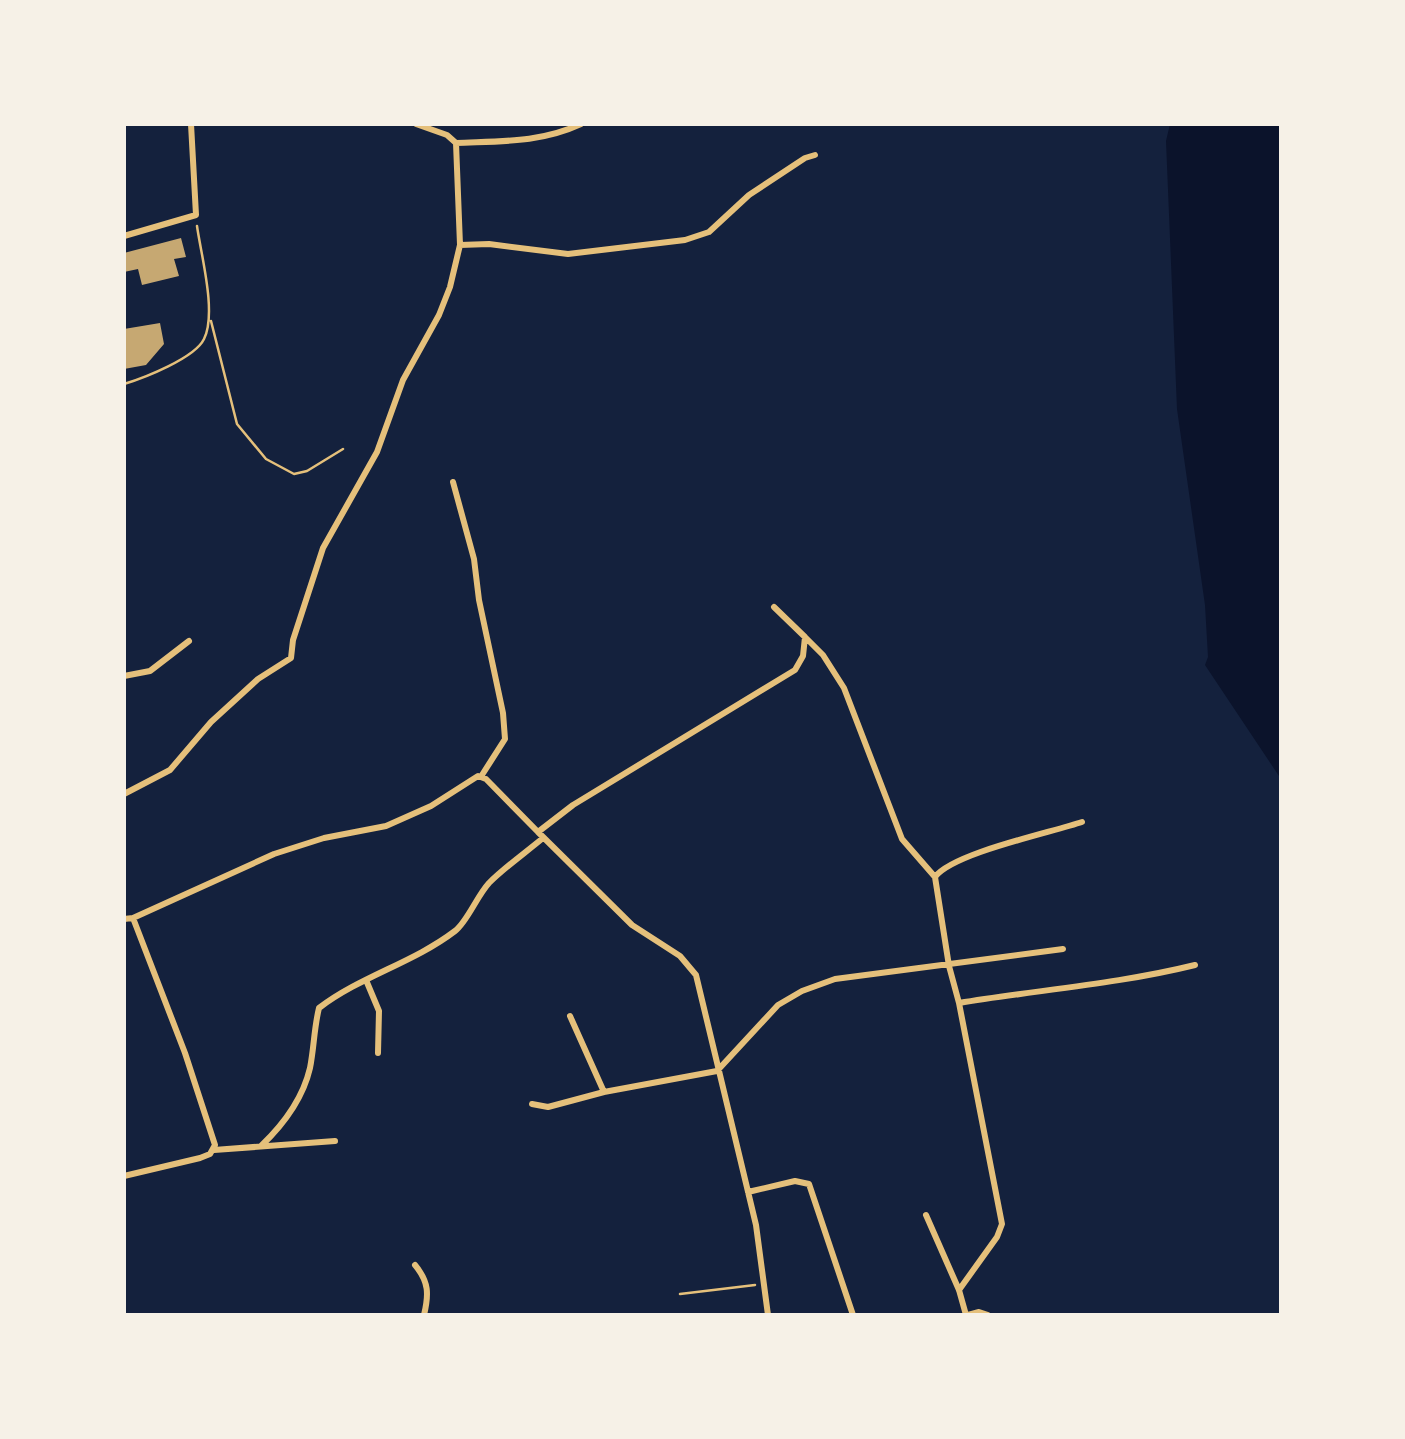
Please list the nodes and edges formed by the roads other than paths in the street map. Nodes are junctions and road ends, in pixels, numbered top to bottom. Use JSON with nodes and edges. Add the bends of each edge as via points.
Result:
{"nodes":[{"id":1,"x":191,"y":124,"type":"edge"},
{"id":2,"x":416,"y":124,"type":"edge"},
{"id":3,"x":581,"y":124,"type":"edge"},
{"id":4,"x":456,"y":143,"type":"junction"},
{"id":5,"x":814,"y":155,"type":"dead end"},
{"id":6,"x":124,"y":236,"type":"edge"},
{"id":7,"x":460,"y":245,"type":"junction"},
{"id":8,"x":453,"y":482,"type":"dead end"},
{"id":9,"x":774,"y":607,"type":"dead end"},
{"id":10,"x":805,"y":637,"type":"junction"},
{"id":11,"x":189,"y":641,"type":"dead end"},
{"id":12,"x":124,"y":676,"type":"edge"},
{"id":13,"x":482,"y":775,"type":"junction"},
{"id":14,"x":124,"y":794,"type":"edge"},
{"id":15,"x":1082,"y":822,"type":"dead end"},
{"id":16,"x":538,"y":832,"type":"junction"},
{"id":17,"x":543,"y":838,"type":"junction"},
{"id":18,"x":935,"y":877,"type":"junction"},
{"id":19,"x":133,"y":918,"type":"junction"},
{"id":20,"x":124,"y":919,"type":"edge"},
{"id":21,"x":1063,"y":949,"type":"dead end"},
{"id":22,"x":1195,"y":965,"type":"dead end"},
{"id":23,"x":949,"y":966,"type":"junction"},
{"id":24,"x":366,"y":980,"type":"junction"},
{"id":25,"x":959,"y":1003,"type":"junction"},
{"id":26,"x":570,"y":1016,"type":"dead end"},
{"id":27,"x":377,"y":1054,"type":"dead end"},
{"id":28,"x":717,"y":1072,"type":"junction"},
{"id":29,"x":604,"y":1092,"type":"junction"},
{"id":30,"x":532,"y":1104,"type":"dead end"},
{"id":31,"x":335,"y":1141,"type":"dead end"},
{"id":32,"x":261,"y":1146,"type":"junction"},
{"id":33,"x":214,"y":1150,"type":"junction"},
{"id":34,"x":124,"y":1176,"type":"edge"},
{"id":35,"x":748,"y":1192,"type":"junction"},
{"id":36,"x":926,"y":1215,"type":"dead end"},
{"id":37,"x":415,"y":1265,"type":"dead end"},
{"id":38,"x":959,"y":1290,"type":"junction"},
{"id":39,"x":424,"y":1315,"type":"edge"},
{"id":40,"x":768,"y":1315,"type":"edge"},
{"id":41,"x":853,"y":1315,"type":"edge"},
{"id":42,"x":967,"y":1315,"type":"edge"},
{"id":43,"x":988,"y":1315,"type":"edge"}],
"edges":[{"from":1,"to":6,"type":"street","via":[[196,215]]},
{"from":2,"to":4,"type":"street"},
{"from":3,"to":4,"type":"street","via":[[529,141]]},
{"from":4,"to":7,"type":"street"},
{"from":5,"to":7,"type":"street","via":[[749,195],[699,237],[643,248],[568,254]]},
{"from":7,"to":14,"type":"street","via":[[439,315],[404,380],[377,452],[323,548],[291,658],[211,722],[170,769]]},
{"from":8,"to":13,"type":"street","via":[[474,559],[503,713],[505,739]]},
{"from":9,"to":10,"type":"street"},
{"from":10,"to":16,"type":"street","via":[[803,656],[795,670],[573,805]]},
{"from":10,"to":18,"type":"street","via":[[824,655],[844,688],[902,839]]},
{"from":11,"to":12,"type":"street","via":[[150,671]]},
{"from":13,"to":16,"type":"street"},
{"from":13,"to":19,"type":"street","via":[[386,826],[274,854]]},
{"from":15,"to":18,"type":"street","via":[[966,857]]},
{"from":16,"to":17,"type":"street"},
{"from":17,"to":24,"type":"street","via":[[491,882],[458,928],[433,947]]},
{"from":17,"to":28,"type":"street","via":[[632,925],[688,964],[700,984]]},
{"from":18,"to":23,"type":"street"},
{"from":19,"to":20,"type":"street"},
{"from":19,"to":33,"type":"street","via":[[185,1053]]},
{"from":21,"to":23,"type":"street"},
{"from":22,"to":25,"type":"street","via":[[1134,980]]},
{"from":23,"to":25,"type":"street"},
{"from":23,"to":28,"type":"street","via":[[835,979],[802,991],[778,1005]]},
{"from":24,"to":27,"type":"street","via":[[379,1011]]},
{"from":24,"to":32,"type":"street","via":[[319,1008],[310,1068],[285,1123]]},
{"from":25,"to":38,"type":"street","via":[[1002,1229]]},
{"from":26,"to":29,"type":"street"},
{"from":28,"to":29,"type":"street"},
{"from":28,"to":35,"type":"street"},
{"from":29,"to":30,"type":"street","via":[[548,1107]]},
{"from":31,"to":32,"type":"street"},
{"from":32,"to":33,"type":"street"},
{"from":33,"to":34,"type":"street","via":[[200,1158]]},
{"from":35,"to":40,"type":"street"},
{"from":35,"to":41,"type":"street","via":[[795,1181],[809,1184]]},
{"from":36,"to":38,"type":"street"},
{"from":37,"to":39,"type":"street","via":[[426,1278],[429,1292]]},
{"from":38,"to":42,"type":"street"},
{"from":42,"to":43,"type":"street"}]}
